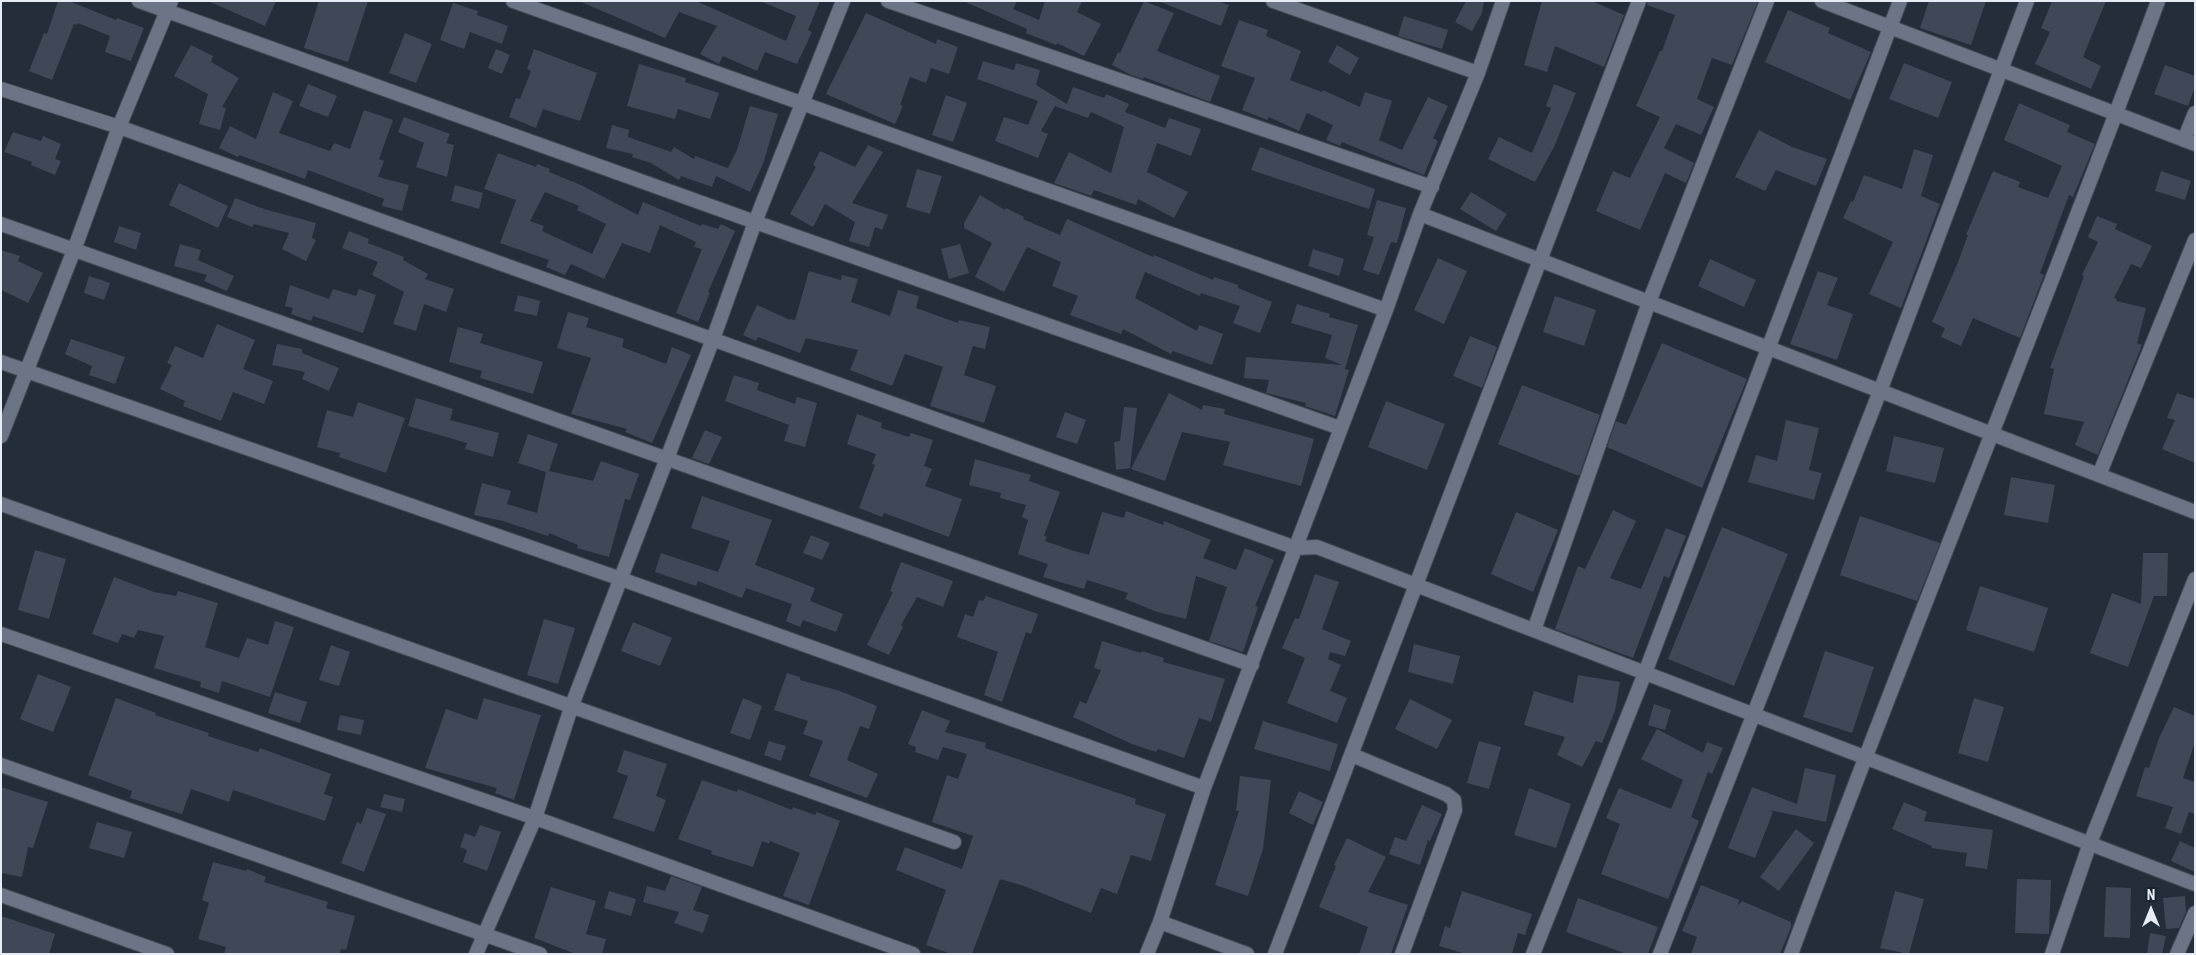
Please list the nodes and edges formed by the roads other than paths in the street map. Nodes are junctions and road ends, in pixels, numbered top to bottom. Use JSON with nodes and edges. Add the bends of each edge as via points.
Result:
{"nodes":[{"id":1,"x":139,"y":1,"type":"edge"},
{"id":2,"x":513,"y":1,"type":"edge"},
{"id":3,"x":843,"y":1,"type":"edge"},
{"id":4,"x":888,"y":1,"type":"edge"},
{"id":5,"x":1273,"y":1,"type":"edge"},
{"id":6,"x":1503,"y":1,"type":"edge"},
{"id":7,"x":1639,"y":1,"type":"edge"},
{"id":8,"x":1767,"y":1,"type":"edge"},
{"id":9,"x":1822,"y":1,"type":"edge"},
{"id":10,"x":1900,"y":1,"type":"edge"},
{"id":11,"x":2028,"y":1,"type":"edge"},
{"id":12,"x":2158,"y":1,"type":"edge"},
{"id":13,"x":169,"y":6,"type":"edge"},
{"id":14,"x":1890,"y":27,"type":"junction"},
{"id":15,"x":2001,"y":69,"type":"junction"},
{"id":16,"x":1478,"y":74,"type":"junction"},
{"id":17,"x":1,"y":89,"type":"edge"},
{"id":18,"x":802,"y":105,"type":"junction"},
{"id":19,"x":2195,"y":113,"type":"edge"},
{"id":20,"x":2116,"y":114,"type":"junction"},
{"id":21,"x":119,"y":128,"type":"junction"},
{"id":22,"x":2190,"y":142,"type":"edge"},
{"id":23,"x":1432,"y":187,"type":"junction"},
{"id":24,"x":1420,"y":214,"type":"junction"},
{"id":25,"x":755,"y":222,"type":"junction"},
{"id":26,"x":1,"y":224,"type":"edge"},
{"id":27,"x":2195,"y":240,"type":"edge"},
{"id":28,"x":74,"y":250,"type":"junction"},
{"id":29,"x":1539,"y":260,"type":"junction"},
{"id":30,"x":1649,"y":302,"type":"junction"},
{"id":31,"x":1386,"y":310,"type":"junction"},
{"id":32,"x":713,"y":339,"type":"junction"},
{"id":33,"x":1768,"y":348,"type":"junction"},
{"id":34,"x":1,"y":362,"type":"edge"},
{"id":35,"x":26,"y":371,"type":"junction"},
{"id":36,"x":1880,"y":391,"type":"junction"},
{"id":37,"x":1340,"y":428,"type":"junction"},
{"id":38,"x":1992,"y":434,"type":"junction"},
{"id":39,"x":1,"y":436,"type":"edge"},
{"id":40,"x":667,"y":458,"type":"junction"},
{"id":41,"x":2099,"y":475,"type":"junction"},
{"id":42,"x":1,"y":504,"type":"edge"},
{"id":43,"x":2195,"y":512,"type":"edge"},
{"id":44,"x":1296,"y":548,"type":"junction"},
{"id":45,"x":621,"y":579,"type":"junction"},
{"id":46,"x":2195,"y":579,"type":"edge"},
{"id":47,"x":1418,"y":585,"type":"junction"},
{"id":48,"x":1534,"y":630,"type":"junction"},
{"id":49,"x":1,"y":634,"type":"edge"},
{"id":50,"x":1252,"y":665,"type":"junction"},
{"id":51,"x":1645,"y":673,"type":"junction"},
{"id":52,"x":572,"y":705,"type":"junction"},
{"id":53,"x":1753,"y":714,"type":"junction"},
{"id":54,"x":1352,"y":755,"type":"junction"},
{"id":55,"x":1864,"y":756,"type":"junction"},
{"id":56,"x":1,"y":765,"type":"edge"},
{"id":57,"x":1204,"y":788,"type":"junction"},
{"id":58,"x":534,"y":818,"type":"junction"},
{"id":59,"x":954,"y":842,"type":"dead end"},
{"id":60,"x":2090,"y":843,"type":"junction"},
{"id":61,"x":2195,"y":884,"type":"edge"},
{"id":62,"x":1,"y":895,"type":"edge"},
{"id":63,"x":2195,"y":913,"type":"edge"},
{"id":64,"x":1160,"y":922,"type":"junction"},
{"id":65,"x":483,"y":933,"type":"junction"},
{"id":66,"x":167,"y":954,"type":"edge"},
{"id":67,"x":476,"y":954,"type":"edge"},
{"id":68,"x":540,"y":954,"type":"edge"},
{"id":69,"x":913,"y":954,"type":"edge"},
{"id":70,"x":1148,"y":954,"type":"edge"},
{"id":71,"x":1247,"y":954,"type":"edge"},
{"id":72,"x":1275,"y":954,"type":"edge"},
{"id":73,"x":1402,"y":954,"type":"edge"},
{"id":74,"x":1533,"y":954,"type":"edge"},
{"id":75,"x":1660,"y":954,"type":"edge"},
{"id":76,"x":1791,"y":954,"type":"edge"},
{"id":77,"x":2052,"y":954,"type":"edge"},
{"id":78,"x":2176,"y":954,"type":"edge"}],
"edges":[{"from":1,"to":13,"type":"street"},
{"from":2,"to":18,"type":"street"},
{"from":3,"to":18,"type":"street"},
{"from":4,"to":23,"type":"street"},
{"from":5,"to":16,"type":"street"},
{"from":6,"to":16,"type":"street"},
{"from":7,"to":29,"type":"street"},
{"from":8,"to":30,"type":"street"},
{"from":9,"to":14,"type":"street"},
{"from":10,"to":14,"type":"street"},
{"from":11,"to":15,"type":"street"},
{"from":12,"to":20,"type":"street"},
{"from":13,"to":21,"type":"street"},
{"from":13,"to":25,"type":"street"},
{"from":14,"to":15,"type":"street"},
{"from":14,"to":33,"type":"street"},
{"from":15,"to":20,"type":"street"},
{"from":15,"to":36,"type":"street"},
{"from":16,"to":23,"type":"street"},
{"from":17,"to":21,"type":"street"},
{"from":18,"to":25,"type":"street"},
{"from":18,"to":31,"type":"street"},
{"from":19,"to":22,"type":"street"},
{"from":20,"to":22,"type":"street"},
{"from":20,"to":38,"type":"street"},
{"from":21,"to":28,"type":"street"},
{"from":21,"to":32,"type":"street"},
{"from":23,"to":24,"type":"street"},
{"from":24,"to":29,"type":"street"},
{"from":24,"to":31,"type":"street"},
{"from":25,"to":32,"type":"street"},
{"from":25,"to":37,"type":"street"},
{"from":26,"to":28,"type":"street"},
{"from":27,"to":41,"type":"street"},
{"from":28,"to":35,"type":"street"},
{"from":28,"to":40,"type":"street"},
{"from":29,"to":30,"type":"street"},
{"from":29,"to":47,"type":"street"},
{"from":30,"to":33,"type":"street"},
{"from":30,"to":48,"type":"street"},
{"from":31,"to":37,"type":"street"},
{"from":32,"to":40,"type":"street"},
{"from":32,"to":44,"type":"street"},
{"from":33,"to":36,"type":"street"},
{"from":33,"to":51,"type":"street"},
{"from":34,"to":35,"type":"street"},
{"from":35,"to":39,"type":"street"},
{"from":35,"to":45,"type":"street"},
{"from":36,"to":38,"type":"street"},
{"from":36,"to":53,"type":"street"},
{"from":37,"to":44,"type":"street"},
{"from":38,"to":41,"type":"street"},
{"from":38,"to":55,"type":"street"},
{"from":40,"to":45,"type":"street"},
{"from":40,"to":50,"type":"street"},
{"from":41,"to":43,"type":"street"},
{"from":42,"to":52,"type":"street"},
{"from":44,"to":47,"type":"street","via":[[1317,547]]},
{"from":44,"to":50,"type":"street"},
{"from":45,"to":52,"type":"street"},
{"from":45,"to":57,"type":"street"},
{"from":46,"to":60,"type":"street"},
{"from":47,"to":48,"type":"street"},
{"from":47,"to":54,"type":"street"},
{"from":48,"to":51,"type":"street"},
{"from":49,"to":58,"type":"street"},
{"from":50,"to":57,"type":"street"},
{"from":51,"to":53,"type":"street"},
{"from":51,"to":74,"type":"street"},
{"from":52,"to":58,"type":"street"},
{"from":52,"to":59,"type":"street"},
{"from":53,"to":55,"type":"street"},
{"from":53,"to":75,"type":"street"},
{"from":54,"to":72,"type":"street"},
{"from":54,"to":73,"type":"street","via":[[1454,800],[1455,810]]},
{"from":55,"to":60,"type":"street"},
{"from":55,"to":76,"type":"street"},
{"from":56,"to":65,"type":"street"},
{"from":57,"to":64,"type":"street"},
{"from":58,"to":65,"type":"street"},
{"from":58,"to":69,"type":"street"},
{"from":60,"to":61,"type":"street"},
{"from":60,"to":77,"type":"street"},
{"from":62,"to":66,"type":"street"},
{"from":63,"to":78,"type":"street"},
{"from":64,"to":70,"type":"street"},
{"from":64,"to":71,"type":"street"},
{"from":65,"to":67,"type":"street"},
{"from":65,"to":68,"type":"street"}]}
